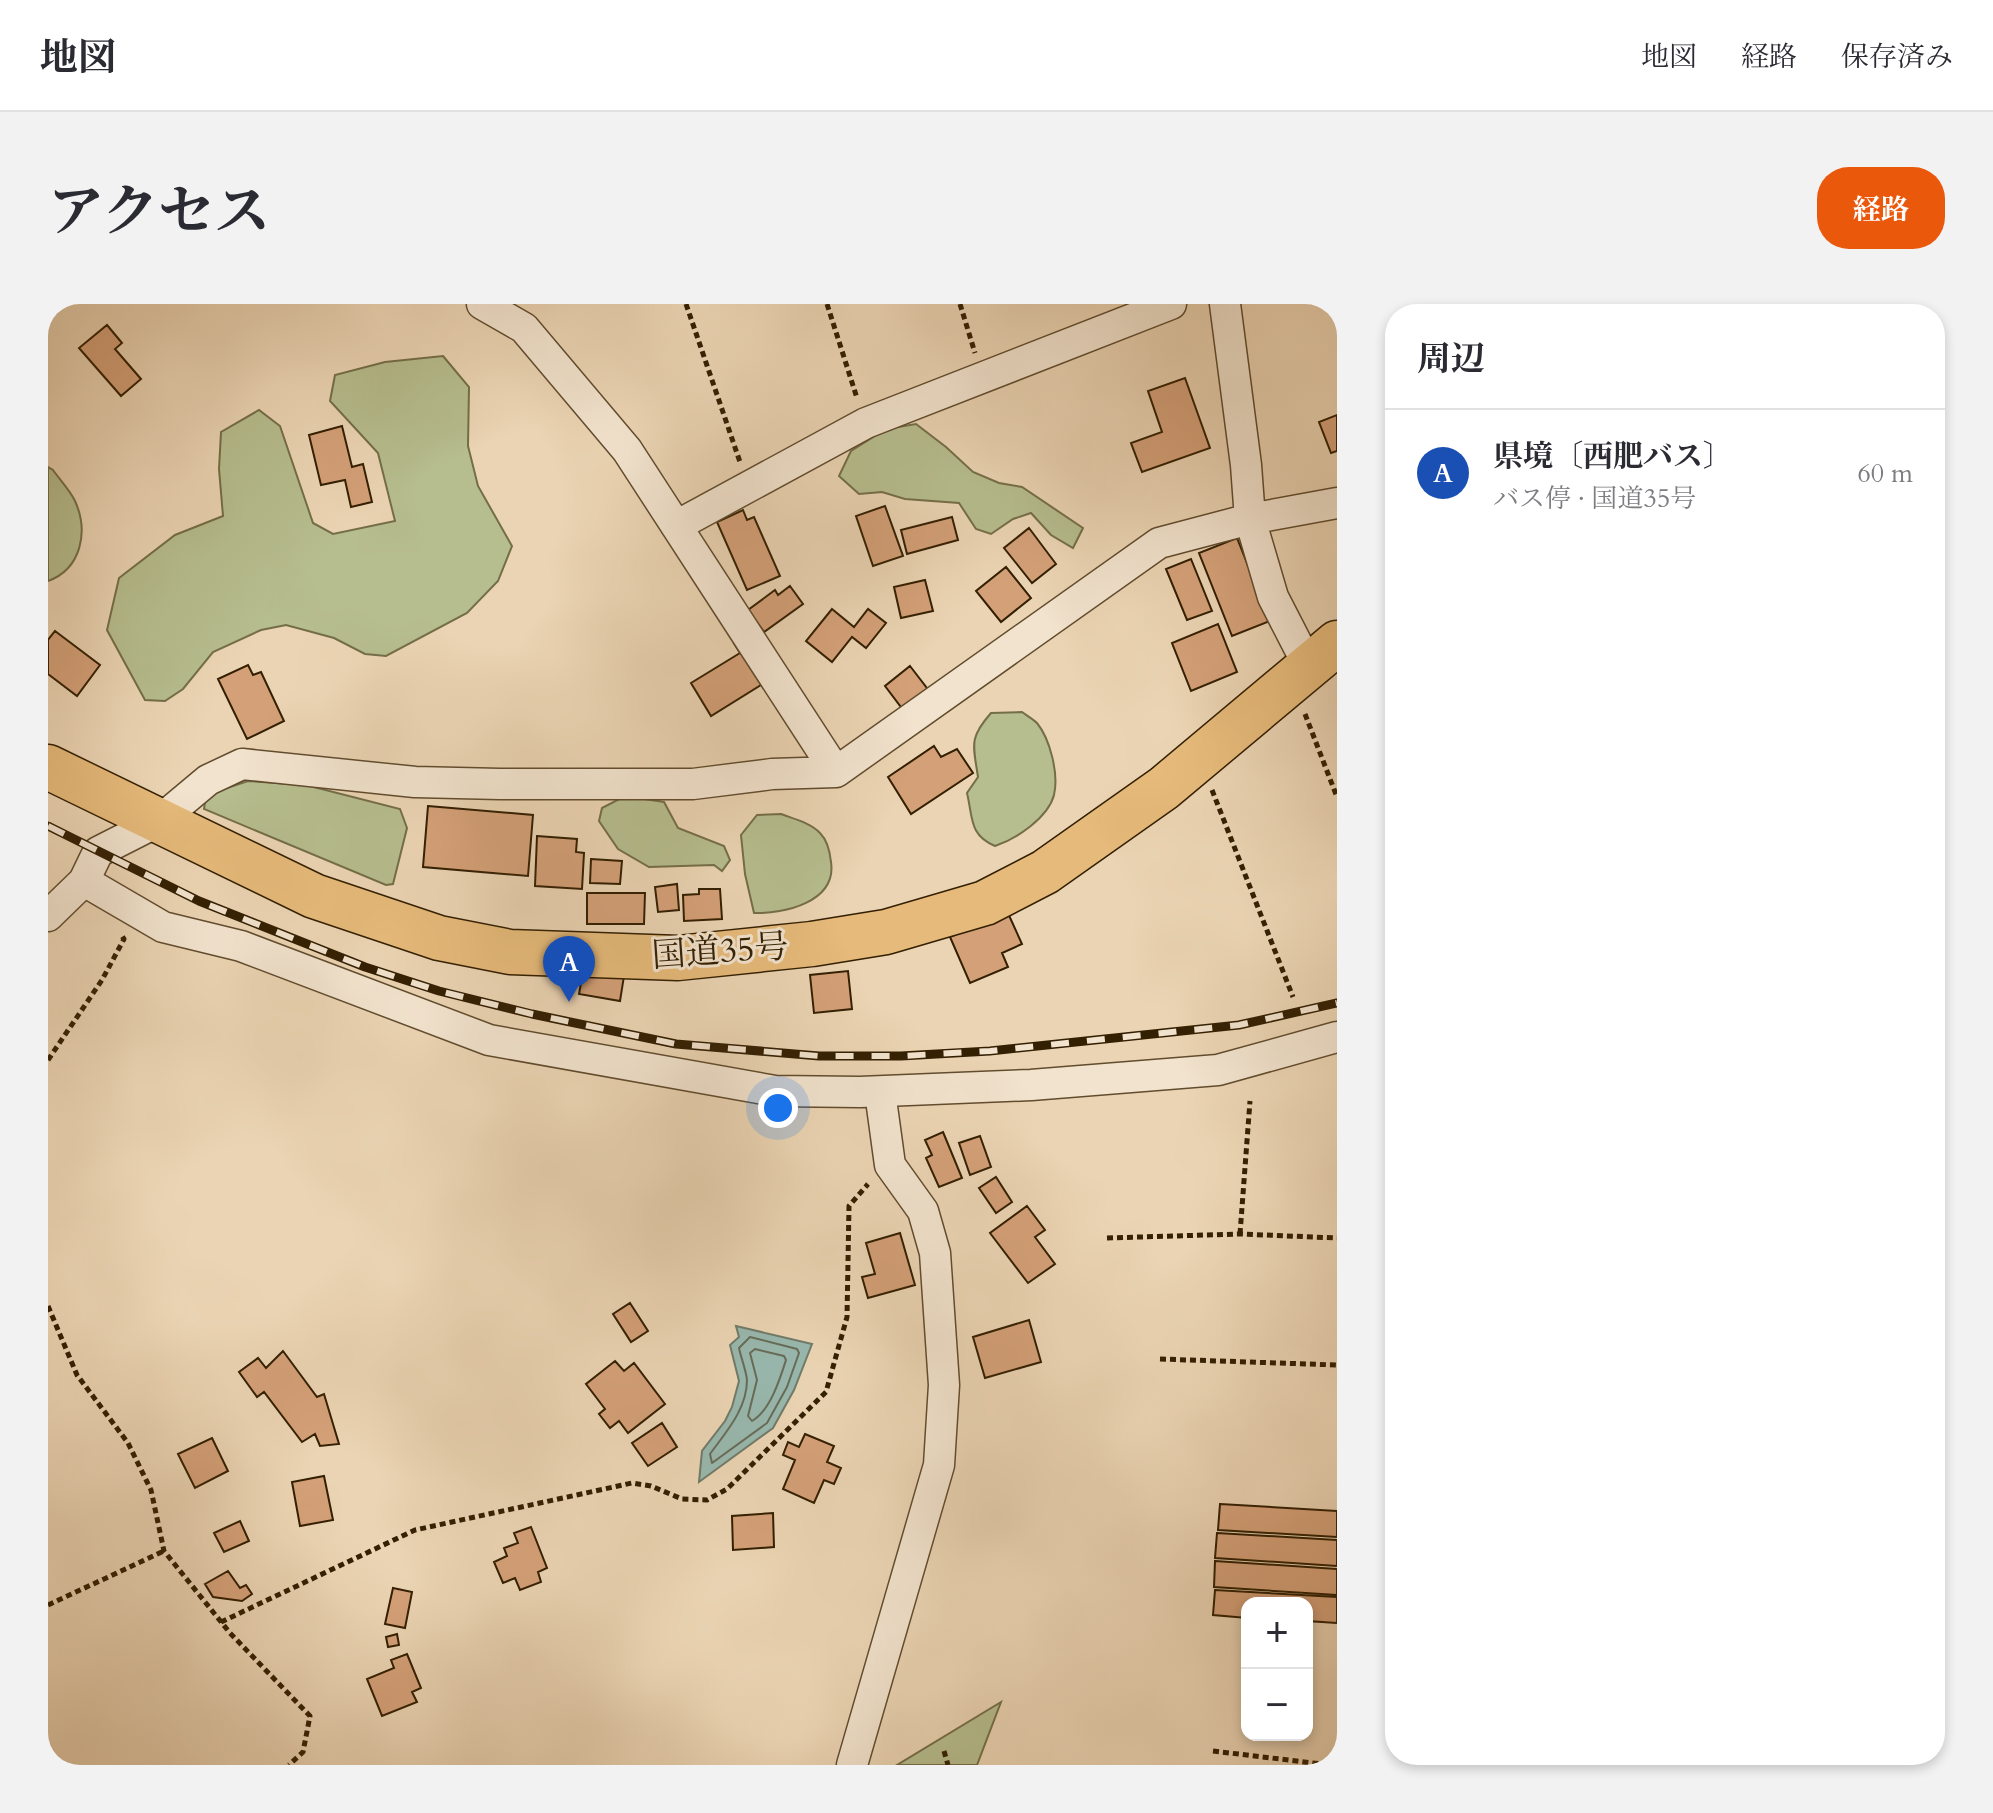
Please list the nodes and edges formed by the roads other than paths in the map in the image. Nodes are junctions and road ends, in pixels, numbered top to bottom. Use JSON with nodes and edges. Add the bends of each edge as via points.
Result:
{"nodes":[{"id":1,"x":482,"y":304,"type":"edge"},
{"id":2,"x":1171,"y":304,"type":"edge"},
{"id":3,"x":1225,"y":304,"type":"edge"},
{"id":4,"x":1337,"y":503,"type":"edge"},
{"id":5,"x":1250,"y":519,"type":"junction"},
{"id":6,"x":678,"y":525,"type":"junction"},
{"id":7,"x":1323,"y":655,"type":"edge"},
{"id":8,"x":48,"y":767,"type":"edge"},
{"id":9,"x":836,"y":772,"type":"junction"},
{"id":10,"x":159,"y":821,"type":"junction"},
{"id":11,"x":84,"y":881,"type":"junction"},
{"id":12,"x":48,"y":916,"type":"edge"},
{"id":13,"x":1337,"y":1037,"type":"edge"},
{"id":14,"x":880,"y":1092,"type":"junction"},
{"id":15,"x":852,"y":1765,"type":"edge"}],
"edges":[{"from":1,"to":6,"type":"street","via":[[524,328],[627,450]]},
{"from":2,"to":6,"type":"street","via":[[866,423]]},
{"from":3,"to":5,"type":"street"},
{"from":4,"to":5,"type":"street"},
{"from":5,"to":7,"type":"street","via":[[1273,597]]},
{"from":5,"to":9,"type":"street","via":[[1159,543]]},
{"from":6,"to":9,"type":"street"},
{"from":7,"to":10,"type":"highway","name":"国道35号","via":[[1164,788],[1045,872],[985,903],[886,932],[812,944],[678,958],[510,952],[439,938],[314,896]]},
{"from":8,"to":10,"type":"highway","name":"国道35号"},
{"from":9,"to":10,"type":"street","via":[[693,784],[500,784],[415,782],[242,764],[208,780]]},
{"from":10,"to":11,"type":"street","via":[[98,852]]},
{"from":11,"to":12,"type":"street"},
{"from":11,"to":14,"type":"street","via":[[163,927],[241,946],[489,1040],[775,1091]]},
{"from":13,"to":14,"type":"street","via":[[1218,1070]]},
{"from":14,"to":15,"type":"street","via":[[890,1165],[923,1211],[935,1253],[944,1385],[939,1465]]}]}
